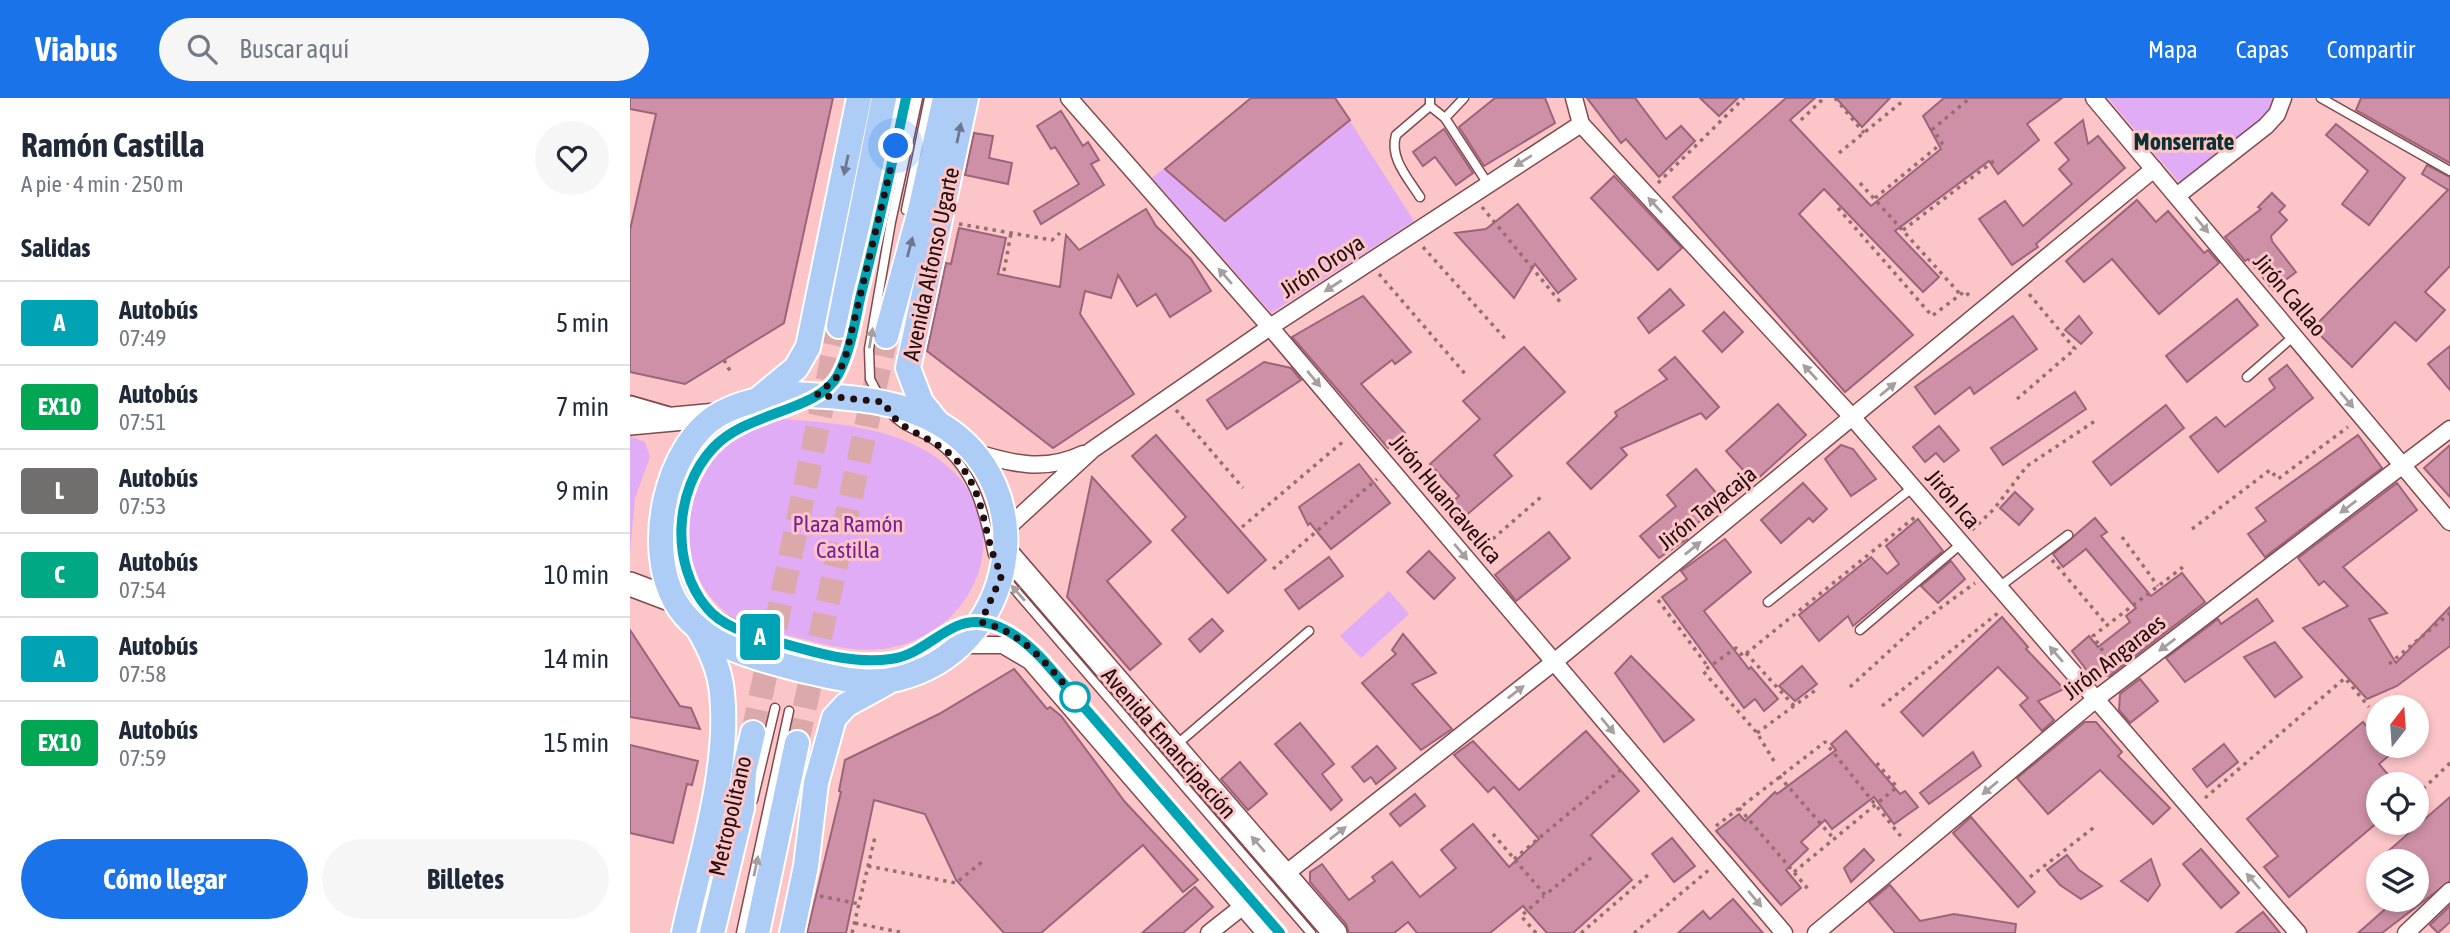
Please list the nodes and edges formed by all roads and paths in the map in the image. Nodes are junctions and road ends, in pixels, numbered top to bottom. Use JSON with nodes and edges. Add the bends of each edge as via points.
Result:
{"nodes":[{"id":1,"x":859,"y":98,"type":"edge"},
{"id":2,"x":884,"y":98,"type":"edge"},
{"id":3,"x":893,"y":98,"type":"edge"},
{"id":4,"x":906,"y":98,"type":"edge"},
{"id":5,"x":918,"y":98,"type":"edge"},
{"id":6,"x":929,"y":98,"type":"edge"},
{"id":7,"x":945,"y":98,"type":"edge"},
{"id":8,"x":966,"y":98,"type":"edge"},
{"id":9,"x":1069,"y":98,"type":"edge"},
{"id":10,"x":1464,"y":98,"type":"edge"},
{"id":11,"x":1574,"y":98,"type":"edge"},
{"id":12,"x":1744,"y":98,"type":"edge"},
{"id":13,"x":1824,"y":98,"type":"edge"},
{"id":14,"x":1835,"y":98,"type":"edge"},
{"id":15,"x":1970,"y":98,"type":"edge"},
{"id":16,"x":2094,"y":98,"type":"edge"},
{"id":17,"x":2283,"y":98,"type":"edge"},
{"id":18,"x":2321,"y":98,"type":"edge"},
{"id":19,"x":1903,"y":101,"type":"dead end"},
{"id":20,"x":1430,"y":102,"type":"edge"},
{"id":21,"x":1445,"y":118,"type":"junction"},
{"id":22,"x":1801,"y":120,"type":"dead end"},
{"id":23,"x":1581,"y":124,"type":"junction"},
{"id":24,"x":1864,"y":133,"type":"junction"},
{"id":25,"x":1839,"y":153,"type":"dead end"},
{"id":26,"x":1995,"y":160,"type":"dead end"},
{"id":27,"x":2154,"y":169,"type":"junction"},
{"id":28,"x":2450,"y":171,"type":"edge"},
{"id":29,"x":1860,"y":183,"type":"dead end"},
{"id":30,"x":1488,"y":184,"type":"junction"},
{"id":31,"x":1472,"y":195,"type":"junction"},
{"id":32,"x":1646,"y":195,"type":"junction"},
{"id":33,"x":2178,"y":195,"type":"junction"},
{"id":34,"x":1420,"y":197,"type":"dead end"},
{"id":35,"x":1875,"y":198,"type":"junction"},
{"id":36,"x":872,"y":206,"type":"dead end"},
{"id":37,"x":1838,"y":208,"type":"dead end"},
{"id":38,"x":906,"y":210,"type":"dead end"},
{"id":39,"x":940,"y":221,"type":"junction"},
{"id":40,"x":1903,"y":230,"type":"junction"},
{"id":41,"x":1011,"y":233,"type":"junction"},
{"id":42,"x":1060,"y":233,"type":"dead end"},
{"id":43,"x":1411,"y":234,"type":"junction"},
{"id":44,"x":1368,"y":262,"type":"junction"},
{"id":45,"x":1004,"y":271,"type":"dead end"},
{"id":46,"x":2018,"y":281,"type":"junction"},
{"id":47,"x":1960,"y":294,"type":"junction"},
{"id":48,"x":1561,"y":303,"type":"dead end"},
{"id":49,"x":1982,"y":311,"type":"junction"},
{"id":50,"x":839,"y":326,"type":"tunnel mouth"},
{"id":51,"x":1270,"y":327,"type":"junction"},
{"id":52,"x":886,"y":336,"type":"tunnel mouth"},
{"id":53,"x":2294,"y":336,"type":"junction"},
{"id":54,"x":1508,"y":342,"type":"dead end"},
{"id":55,"x":724,"y":360,"type":"dead end"},
{"id":56,"x":730,"y":370,"type":"dead end"},
{"id":57,"x":1466,"y":376,"type":"dead end"},
{"id":58,"x":2247,"y":377,"type":"dead end"},
{"id":59,"x":817,"y":395,"type":"junction"},
{"id":60,"x":2017,"y":398,"type":"dead end"},
{"id":61,"x":1166,"y":399,"type":"junction"},
{"id":62,"x":757,"y":400,"type":"junction"},
{"id":63,"x":883,"y":402,"type":"junction"},
{"id":64,"x":630,"y":406,"type":"edge"},
{"id":65,"x":717,"y":415,"type":"junction"},
{"id":66,"x":2362,"y":417,"type":"junction"},
{"id":67,"x":1853,"y":418,"type":"junction"},
{"id":68,"x":672,"y":419,"type":"junction"},
{"id":69,"x":2095,"y":421,"type":"dead end"},
{"id":70,"x":630,"y":423,"type":"edge"},
{"id":71,"x":938,"y":423,"type":"junction"},
{"id":72,"x":1357,"y":429,"type":"junction"},
{"id":73,"x":2450,"y":429,"type":"edge"},
{"id":74,"x":1092,"y":450,"type":"junction"},
{"id":75,"x":974,"y":452,"type":"junction"},
{"id":76,"x":2402,"y":466,"type":"junction"},
{"id":77,"x":1390,"y":468,"type":"junction"},
{"id":78,"x":1243,"y":488,"type":"dead end"},
{"id":79,"x":1913,"y":488,"type":"junction"},
{"id":80,"x":1541,"y":497,"type":"dead end"},
{"id":81,"x":1929,"y":506,"type":"junction"},
{"id":82,"x":2450,"y":522,"type":"edge"},
{"id":83,"x":1242,"y":527,"type":"dead end"},
{"id":84,"x":2192,"y":528,"type":"dead end"},
{"id":85,"x":2068,"y":535,"type":"dead end"},
{"id":86,"x":2122,"y":537,"type":"dead end"},
{"id":87,"x":1960,"y":543,"type":"junction"},
{"id":88,"x":1004,"y":552,"type":"junction"},
{"id":89,"x":2049,"y":556,"type":"dead end"},
{"id":90,"x":1468,"y":561,"type":"junction"},
{"id":91,"x":2183,"y":567,"type":"dead end"},
{"id":92,"x":1273,"y":569,"type":"dead end"},
{"id":93,"x":1987,"y":574,"type":"junction"},
{"id":94,"x":1647,"y":586,"type":"junction"},
{"id":95,"x":2158,"y":586,"type":"junction"},
{"id":96,"x":632,"y":587,"type":"edge"},
{"id":97,"x":1999,"y":587,"type":"junction"},
{"id":98,"x":675,"y":601,"type":"junction"},
{"id":99,"x":1768,"y":602,"type":"dead end"},
{"id":100,"x":2012,"y":603,"type":"junction"},
{"id":101,"x":2450,"y":613,"type":"edge"},
{"id":102,"x":981,"y":622,"type":"junction"},
{"id":103,"x":695,"y":623,"type":"junction"},
{"id":104,"x":2107,"y":625,"type":"junction"},
{"id":105,"x":1860,"y":630,"type":"dead end"},
{"id":106,"x":1309,"y":631,"type":"dead end"},
{"id":107,"x":961,"y":645,"type":"junction"},
{"id":108,"x":1746,"y":653,"type":"junction"},
{"id":109,"x":1554,"y":662,"type":"junction"},
{"id":110,"x":2389,"y":664,"type":"dead end"},
{"id":111,"x":1709,"y":668,"type":"junction"},
{"id":112,"x":898,"y":679,"type":"junction"},
{"id":113,"x":2122,"y":679,"type":"junction"},
{"id":114,"x":1850,"y":687,"type":"dead end"},
{"id":115,"x":1817,"y":690,"type":"dead end"},
{"id":116,"x":2096,"y":699,"type":"junction"},
{"id":117,"x":2366,"y":703,"type":"edge"},
{"id":118,"x":1794,"y":706,"type":"junction"},
{"id":119,"x":1882,"y":706,"type":"dead end"},
{"id":120,"x":775,"y":708,"type":"dead end"},
{"id":121,"x":789,"y":711,"type":"dead end"},
{"id":122,"x":753,"y":733,"type":"tunnel mouth"},
{"id":123,"x":1757,"y":733,"type":"junction"},
{"id":124,"x":797,"y":743,"type":"tunnel mouth"},
{"id":125,"x":1173,"y":748,"type":"junction"},
{"id":126,"x":1636,"y":757,"type":"junction"},
{"id":127,"x":1774,"y":761,"type":"dead end"},
{"id":128,"x":1876,"y":762,"type":"dead end"},
{"id":129,"x":2450,"y":763,"type":"edge"},
{"id":130,"x":744,"y":771,"type":"junction"},
{"id":131,"x":1779,"y":776,"type":"junction"},
{"id":132,"x":790,"y":780,"type":"junction"},
{"id":133,"x":2429,"y":783,"type":"edge"},
{"id":134,"x":1876,"y":804,"type":"junction"},
{"id":135,"x":1739,"y":808,"type":"junction"},
{"id":136,"x":2191,"y":810,"type":"junction"},
{"id":137,"x":2097,"y":825,"type":"dead end"},
{"id":138,"x":1493,"y":834,"type":"dead end"},
{"id":139,"x":875,"y":836,"type":"dead end"},
{"id":140,"x":1703,"y":837,"type":"junction"},
{"id":141,"x":1834,"y":839,"type":"junction"},
{"id":142,"x":1913,"y":852,"type":"junction"},
{"id":143,"x":1592,"y":858,"type":"dead end"},
{"id":144,"x":1514,"y":859,"type":"junction"},
{"id":145,"x":1722,"y":860,"type":"junction"},
{"id":146,"x":982,"y":862,"type":"dead end"},
{"id":147,"x":867,"y":866,"type":"junction"},
{"id":148,"x":1794,"y":872,"type":"junction"},
{"id":149,"x":1284,"y":875,"type":"junction"},
{"id":150,"x":1648,"y":875,"type":"dead end"},
{"id":151,"x":2030,"y":877,"type":"dead end"},
{"id":152,"x":1809,"y":890,"type":"dead end"},
{"id":153,"x":2450,"y":891,"type":"edge"},
{"id":154,"x":800,"y":892,"type":"junction"},
{"id":155,"x":1545,"y":895,"type":"junction"},
{"id":156,"x":860,"y":904,"type":"junction"},
{"id":157,"x":1242,"y":907,"type":"junction"},
{"id":158,"x":855,"y":923,"type":"junction"},
{"id":159,"x":684,"y":933,"type":"edge"},
{"id":160,"x":697,"y":933,"type":"edge"},
{"id":161,"x":712,"y":933,"type":"edge"},
{"id":162,"x":723,"y":933,"type":"edge"},
{"id":163,"x":741,"y":933,"type":"edge"},
{"id":164,"x":757,"y":933,"type":"edge"},
{"id":165,"x":774,"y":933,"type":"edge"},
{"id":166,"x":792,"y":933,"type":"edge"},
{"id":167,"x":852,"y":933,"type":"edge"},
{"id":168,"x":904,"y":933,"type":"edge"},
{"id":169,"x":1209,"y":933,"type":"edge"},
{"id":170,"x":1265,"y":933,"type":"edge"},
{"id":171,"x":1280,"y":933,"type":"edge"},
{"id":172,"x":1311,"y":933,"type":"edge"},
{"id":173,"x":1335,"y":933,"type":"edge"},
{"id":174,"x":1536,"y":933,"type":"edge"},
{"id":175,"x":1581,"y":933,"type":"edge"},
{"id":176,"x":1634,"y":933,"type":"edge"},
{"id":177,"x":1784,"y":933,"type":"edge"},
{"id":178,"x":1816,"y":933,"type":"edge"},
{"id":179,"x":2298,"y":933,"type":"edge"},
{"id":180,"x":2406,"y":933,"type":"edge"}],
"edges":[{"from":1,"to":62,"type":"main road","one_way":true,"via":[[808,347],[796,368]]},
{"from":2,"to":50,"type":"main road"},
{"from":3,"to":36,"type":"lane"},
{"from":4,"to":59,"type":"lane","via":[[845,359],[836,378]]},
{"from":63,"to":5,"type":"lane","one_way":true,"via":[[870,379],[869,349]]},
{"from":6,"to":38,"type":"lane"},
{"from":52,"to":7,"type":"main road","name":"Avenida Alfonso Ugarte","one_way":true},
{"from":39,"to":8,"type":"main road","name":"Avenida Alfonso Ugarte","one_way":true},
{"from":51,"to":9,"type":"street","name":"Jirón Huancavelica","one_way":true},
{"from":10,"to":21,"type":"lane"},
{"from":11,"to":23,"type":"street","name":"Jirón Ica"},
{"from":12,"to":32,"type":"path"},
{"from":13,"to":22,"type":"path"},
{"from":14,"to":24,"type":"path"},
{"from":15,"to":35,"type":"path","via":[[1933,129],[1942,143]]},
{"from":16,"to":27,"type":"street","name":"Jirón Callao"},
{"from":17,"to":33,"type":"street","via":[[2266,126]]},
{"from":18,"to":28,"type":"lane"},
{"from":19,"to":24,"type":"path"},
{"from":20,"to":21,"type":"lane"},
{"from":20,"to":34,"type":"lane","via":[[1394,142],[1397,163]]},
{"from":21,"to":30,"type":"lane"},
{"from":23,"to":30,"type":"street","name":"Jirón Oroya","one_way":true},
{"from":23,"to":32,"type":"street","name":"Jirón Ica"},
{"from":24,"to":25,"type":"path"},
{"from":26,"to":40,"type":"path"},
{"from":27,"to":33,"type":"street","name":"Jirón Callao"},
{"from":27,"to":46,"type":"street","name":"Jirón Tayacaja"},
{"from":29,"to":35,"type":"path"},
{"from":30,"to":31,"type":"street","name":"Jirón Oroya"},
{"from":31,"to":43,"type":"street","name":"Jirón Oroya"},
{"from":31,"to":48,"type":"path"},
{"from":67,"to":32,"type":"street","name":"Jirón Ica","one_way":true},
{"from":33,"to":53,"type":"street","name":"Jirón Callao","one_way":true},
{"from":35,"to":40,"type":"path"},
{"from":37,"to":47,"type":"path","via":[[1931,316]]},
{"from":39,"to":41,"type":"path"},
{"from":39,"to":71,"type":"main road","name":"Avenida Alfonso Ugarte","via":[[908,368],[921,402]]},
{"from":40,"to":47,"type":"path"},
{"from":41,"to":42,"type":"path","via":[[1052,240]]},
{"from":41,"to":45,"type":"path"},
{"from":43,"to":44,"type":"street","name":"Jirón Oroya"},
{"from":43,"to":54,"type":"path"},
{"from":44,"to":51,"type":"street","name":"Jirón Oroya","one_way":true},
{"from":44,"to":57,"type":"path"},
{"from":46,"to":49,"type":"street","name":"Jirón Tayacaja"},
{"from":46,"to":60,"type":"path","via":[[2075,349]]},
{"from":47,"to":49,"type":"path","via":[[1965,291]]},
{"from":67,"to":49,"type":"street","name":"Jirón Tayacaja","one_way":true},
{"from":51,"to":61,"type":"street","name":"Jirón Oroya"},
{"from":51,"to":72,"type":"street","name":"Jirón Huancavelica","one_way":true},
{"from":53,"to":58,"type":"lane"},
{"from":53,"to":66,"type":"street","name":"Jirón Callao","one_way":true},
{"from":55,"to":56,"type":"path"},
{"from":59,"to":62,"type":"main road"},
{"from":59,"to":63,"type":"main road"},
{"from":59,"to":102,"type":"lane","via":[[747,422],[713,447],[700,465],[690,485],[681,528],[682,553],[695,592],[726,624],[750,635],[845,659],[893,659],[914,653],[956,626]]},
{"from":61,"to":74,"type":"street","name":"Jirón Oroya"},
{"from":61,"to":78,"type":"path"},
{"from":62,"to":65,"type":"main road"},
{"from":63,"to":71,"type":"main road"},
{"from":63,"to":88,"type":"lane","via":[[904,426],[933,439],[963,468],[977,492],[993,556]]},
{"from":64,"to":68,"type":"street"},
{"from":65,"to":68,"type":"main road"},
{"from":65,"to":98,"type":"main road","via":[[686,446],[669,483],[661,523],[663,563]]},
{"from":66,"to":76,"type":"street","name":"Jirón Callao"},
{"from":66,"to":84,"type":"path","via":[[2278,479],[2270,470]]},
{"from":67,"to":79,"type":"street","name":"Jirón Ica"},
{"from":94,"to":67,"type":"street","name":"Jirón Tayacaja","one_way":true},
{"from":68,"to":70,"type":"main road"},
{"from":69,"to":87,"type":"path","via":[[2027,466]]},
{"from":71,"to":75,"type":"main road"},
{"from":72,"to":77,"type":"street","name":"Jirón Huancavelica"},
{"from":72,"to":83,"type":"path"},
{"from":73,"to":76,"type":"street","name":"Jirón Angaraes"},
{"from":74,"to":75,"type":"street","name":"Jirón Oroya","via":[[1038,467]]},
{"from":74,"to":88,"type":"street","name":"Jirón Oroya"},
{"from":75,"to":88,"type":"main road","via":[[998,496]]},
{"from":76,"to":82,"type":"street","name":"Jirón Callao"},
{"from":76,"to":113,"type":"street","name":"Jirón Angaraes","one_way":true},
{"from":77,"to":90,"type":"street","name":"Jirón Huancavelica","one_way":true},
{"from":77,"to":92,"type":"path"},
{"from":79,"to":81,"type":"street","name":"Jirón Ica"},
{"from":79,"to":99,"type":"lane"},
{"from":80,"to":90,"type":"path"},
{"from":81,"to":87,"type":"street","name":"Jirón Ica"},
{"from":81,"to":108,"type":"path"},
{"from":85,"to":97,"type":"lane"},
{"from":86,"to":95,"type":"path"},
{"from":87,"to":93,"type":"street","name":"Jirón Ica"},
{"from":87,"to":105,"type":"lane"},
{"from":88,"to":102,"type":"main road"},
{"from":88,"to":125,"type":"main road","name":"Avenida Emancipación"},
{"from":172,"to":88,"type":"lane","one_way":true},
{"from":89,"to":104,"type":"path"},
{"from":90,"to":109,"type":"street","name":"Jirón Huancavelica"},
{"from":91,"to":95,"type":"path"},
{"from":93,"to":97,"type":"street","name":"Jirón Ica"},
{"from":93,"to":114,"type":"path","via":[[1921,622]]},
{"from":94,"to":109,"type":"street","name":"Jirón Tayacaja"},
{"from":94,"to":111,"type":"path"},
{"from":95,"to":104,"type":"path"},
{"from":96,"to":98,"type":"main road"},
{"from":97,"to":100,"type":"street","name":"Jirón Ica"},
{"from":98,"to":103,"type":"main road"},
{"from":116,"to":100,"type":"street","name":"Jirón Ica","one_way":true},
{"from":100,"to":119,"type":"path"},
{"from":101,"to":110,"type":"path"},
{"from":102,"to":107,"type":"main road"},
{"from":102,"to":171,"type":"lane","via":[[999,626],[1034,650]]},
{"from":103,"to":112,"type":"main road","via":[[732,649],[792,667],[852,681]]},
{"from":103,"to":159,"type":"main road","via":[[718,671],[724,721],[716,785]]},
{"from":104,"to":113,"type":"path","via":[[2093,636]]},
{"from":106,"to":125,"type":"lane"},
{"from":107,"to":112,"type":"main road","via":[[926,668]]},
{"from":107,"to":157,"type":"street","via":[[1003,645],[1030,661]]},
{"from":108,"to":111,"type":"path","via":[[1743,656],[1736,648]]},
{"from":108,"to":118,"type":"path"},
{"from":109,"to":126,"type":"street","name":"Jirón Huancavelica","one_way":true},
{"from":149,"to":109,"type":"street","name":"Jirón Tayacaja","one_way":true},
{"from":111,"to":123,"type":"path","via":[[1703,671]]},
{"from":112,"to":154,"type":"main road","via":[[867,692],[834,718],[816,783]]},
{"from":113,"to":116,"type":"street","name":"Jirón Angaraes"},
{"from":115,"to":118,"type":"path"},
{"from":116,"to":136,"type":"street","name":"Jirón Ica"},
{"from":116,"to":142,"type":"street","name":"Jirón Angaraes","one_way":true},
{"from":117,"to":136,"type":"path","via":[[2345,678]]},
{"from":118,"to":123,"type":"path"},
{"from":120,"to":162,"type":"lane","name":"Metropolitano"},
{"from":163,"to":121,"type":"lane","name":"Metropolitano","one_way":true},
{"from":122,"to":130,"type":"main road"},
{"from":123,"to":127,"type":"path"},
{"from":124,"to":132,"type":"main road"},
{"from":149,"to":125,"type":"main road","name":"Avenida Emancipación","one_way":true},
{"from":126,"to":140,"type":"street","name":"Jirón Huancavelica"},
{"from":126,"to":144,"type":"path"},
{"from":128,"to":134,"type":"path","via":[[1897,787]]},
{"from":129,"to":133,"type":"path"},
{"from":130,"to":160,"type":"main road","via":[[723,818]]},
{"from":130,"to":161,"type":"main road","via":[[742,808]]},
{"from":131,"to":134,"type":"path","via":[[1825,742]]},
{"from":131,"to":135,"type":"path"},
{"from":131,"to":141,"type":"path"},
{"from":132,"to":164,"type":"main road"},
{"from":132,"to":165,"type":"main road"},
{"from":134,"to":141,"type":"path"},
{"from":134,"to":142,"type":"path"},
{"from":135,"to":140,"type":"path"},
{"from":135,"to":148,"type":"path"},
{"from":179,"to":136,"type":"street","name":"Jirón Ica","one_way":true},
{"from":137,"to":151,"type":"path"},
{"from":138,"to":144,"type":"path"},
{"from":139,"to":147,"type":"path"},
{"from":140,"to":145,"type":"street","name":"Jirón Huancavelica"},
{"from":141,"to":148,"type":"path"},
{"from":142,"to":178,"type":"street","name":"Jirón Angaraes"},
{"from":143,"to":155,"type":"path"},
{"from":144,"to":155,"type":"path"},
{"from":145,"to":176,"type":"path"},
{"from":145,"to":177,"type":"street","name":"Jirón Huancavelica","one_way":true},
{"from":146,"to":147,"type":"path","via":[[956,883]]},
{"from":147,"to":156,"type":"path"},
{"from":148,"to":152,"type":"path"},
{"from":149,"to":173,"type":"main road","name":"Avenida Emancipación"},
{"from":150,"to":175,"type":"path"},
{"from":153,"to":180,"type":"street"},
{"from":154,"to":156,"type":"path"},
{"from":154,"to":166,"type":"main road"},
{"from":155,"to":174,"type":"path","via":[[1521,916]]},
{"from":156,"to":158,"type":"path"},
{"from":157,"to":169,"type":"street"},
{"from":157,"to":170,"type":"street"},
{"from":158,"to":167,"type":"path"},
{"from":158,"to":168,"type":"path"}]}
